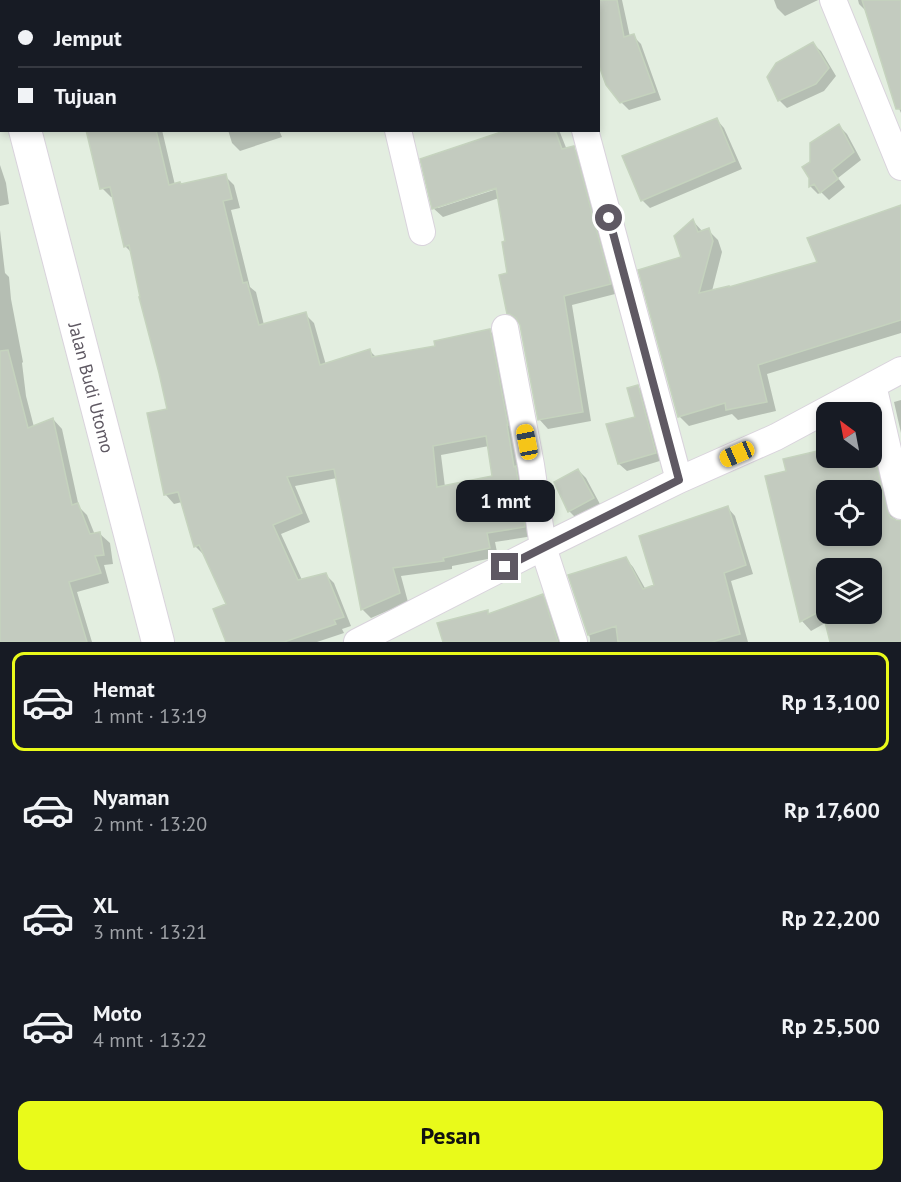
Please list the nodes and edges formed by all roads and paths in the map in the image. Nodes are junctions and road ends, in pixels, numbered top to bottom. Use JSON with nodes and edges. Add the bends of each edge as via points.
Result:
{"nodes":[{"id":1,"x":833,"y":0,"type":"edge"},
{"id":2,"x":26,"y":132,"type":"edge"},
{"id":3,"x":398,"y":132,"type":"edge"},
{"id":4,"x":586,"y":132,"type":"edge"},
{"id":5,"x":901,"y":167,"type":"edge"},
{"id":6,"x":422,"y":232,"type":"dead end"},
{"id":7,"x":505,"y":328,"type":"dead end"},
{"id":8,"x":901,"y":370,"type":"edge"},
{"id":9,"x":873,"y":385,"type":"junction"},
{"id":10,"x":679,"y":480,"type":"junction"},
{"id":11,"x":901,"y":507,"type":"edge"},
{"id":12,"x":543,"y":547,"type":"junction"},
{"id":13,"x":158,"y":642,"type":"edge"},
{"id":14,"x":357,"y":642,"type":"edge"},
{"id":15,"x":574,"y":642,"type":"edge"}],
"edges":[{"from":1,"to":5,"type":"street"},
{"from":2,"to":13,"type":"street","name":"Jalan Budi Utomo"},
{"from":3,"to":6,"type":"street"},
{"from":4,"to":10,"type":"street"},
{"from":7,"to":12,"type":"street"},
{"from":8,"to":9,"type":"street"},
{"from":9,"to":10,"type":"street","via":[[776,437]]},
{"from":9,"to":11,"type":"street"},
{"from":10,"to":12,"type":"street"},
{"from":12,"to":14,"type":"street"},
{"from":12,"to":15,"type":"street"}]}
